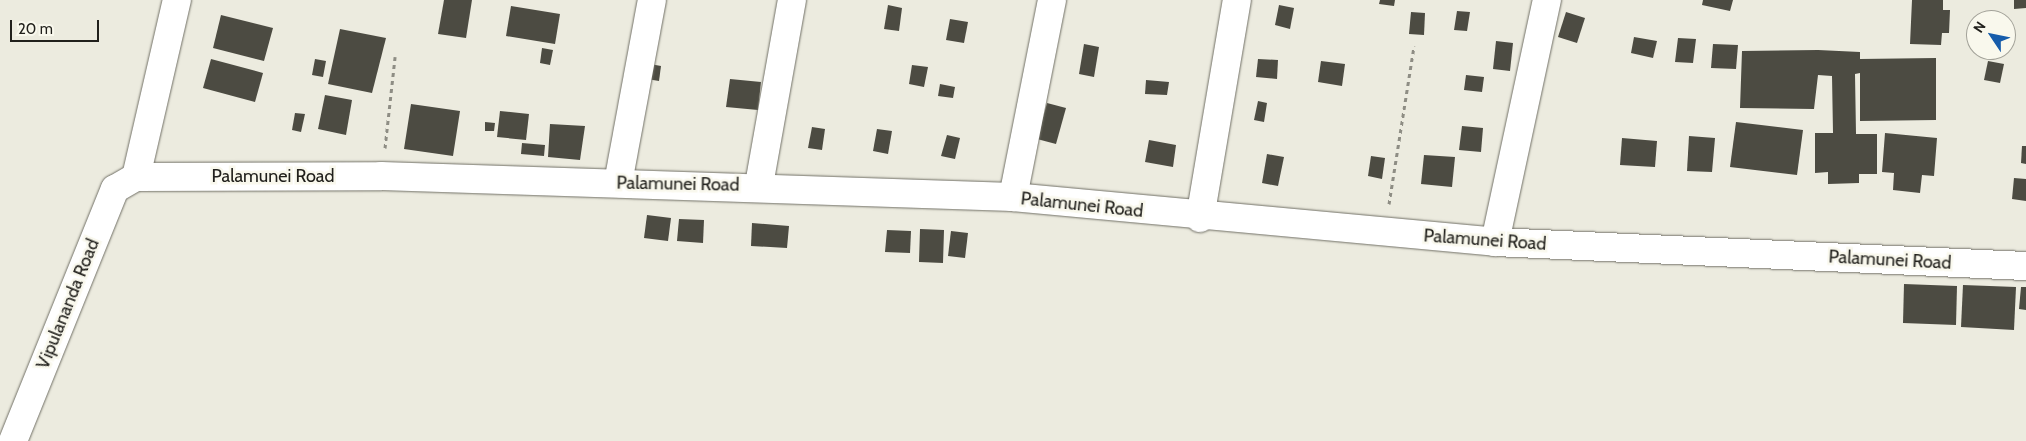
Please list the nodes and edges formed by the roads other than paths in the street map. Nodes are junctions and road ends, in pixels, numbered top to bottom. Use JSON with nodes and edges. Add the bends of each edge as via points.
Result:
{"nodes":[{"id":1,"x":177,"y":0,"type":"edge"},
{"id":2,"x":652,"y":0,"type":"edge"},
{"id":3,"x":792,"y":0,"type":"edge"},
{"id":4,"x":1052,"y":0,"type":"edge"},
{"id":5,"x":1237,"y":0,"type":"edge"},
{"id":6,"x":1547,"y":0,"type":"edge"},
{"id":7,"x":136,"y":178,"type":"junction"},
{"id":8,"x":618,"y":183,"type":"junction"},
{"id":9,"x":759,"y":185,"type":"junction"},
{"id":10,"x":1012,"y":197,"type":"junction"},
{"id":11,"x":1200,"y":218,"type":"junction"},
{"id":12,"x":1494,"y":242,"type":"junction"},
{"id":13,"x":2026,"y":266,"type":"edge"},
{"id":14,"x":12,"y":441,"type":"edge"}],
"edges":[{"from":1,"to":7,"type":"street"},
{"from":2,"to":8,"type":"street"},
{"from":3,"to":9,"type":"street"},
{"from":4,"to":10,"type":"street"},
{"from":5,"to":11,"type":"street"},
{"from":6,"to":12,"type":"street"},
{"from":7,"to":8,"type":"street","name":"Palamunei Road","via":[[382,176]]},
{"from":7,"to":14,"type":"street","name":"Vipulananda Road","via":[[115,189]]},
{"from":8,"to":9,"type":"street","name":"Palamunei Road"},
{"from":9,"to":10,"type":"street","name":"Palamunei Road"},
{"from":10,"to":11,"type":"street","name":"Palamunei Road"},
{"from":11,"to":12,"type":"street","name":"Palamunei Road"},
{"from":12,"to":13,"type":"street","name":"Palamunei Road"}]}
